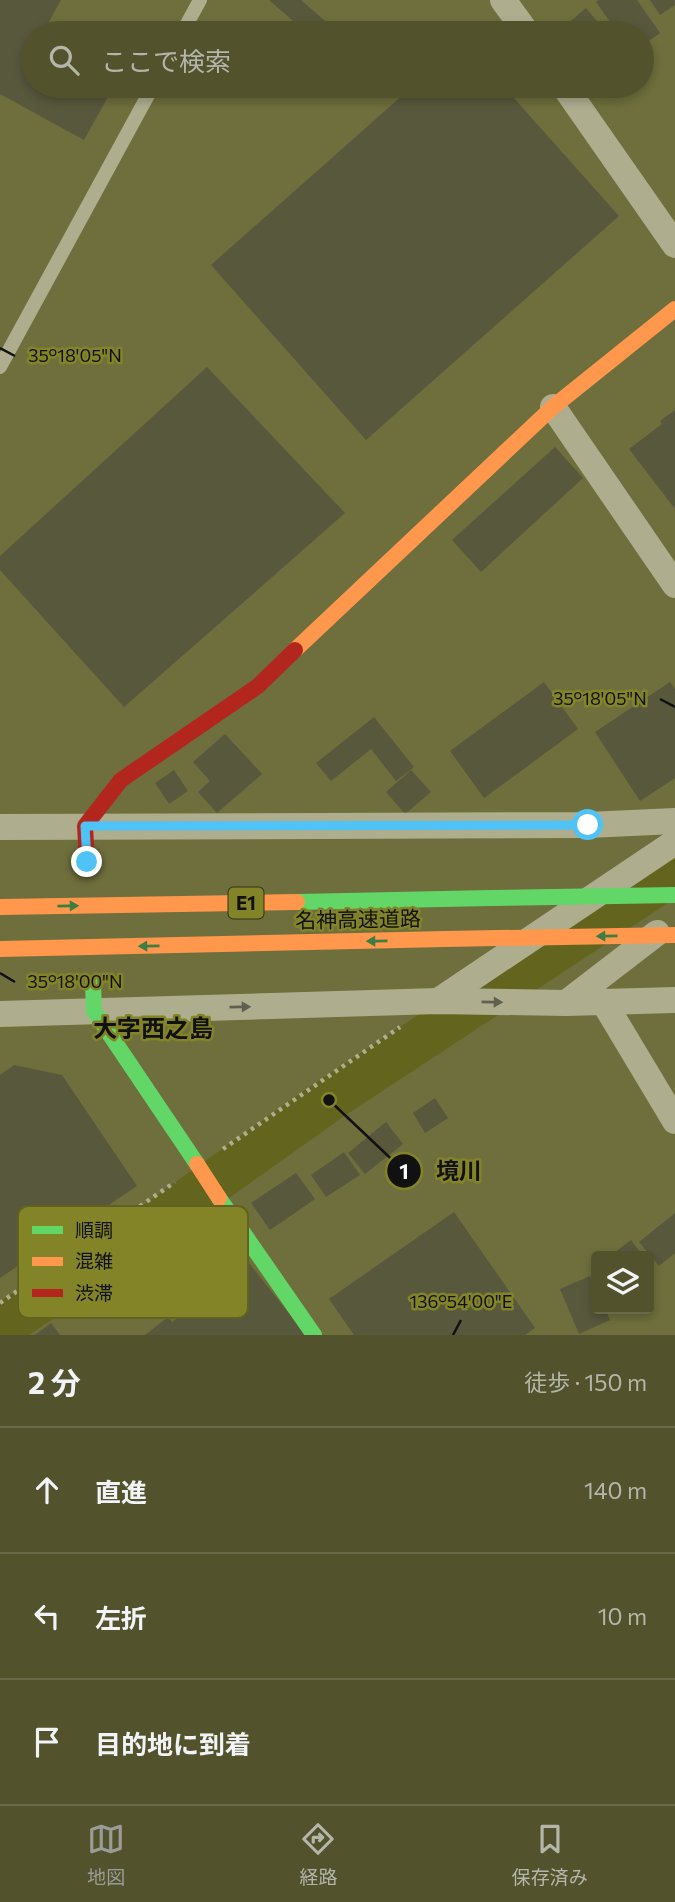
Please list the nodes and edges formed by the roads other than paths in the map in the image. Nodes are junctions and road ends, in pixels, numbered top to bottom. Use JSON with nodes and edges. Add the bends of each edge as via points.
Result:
{"nodes":[{"id":1,"x":200,"y":0,"type":"edge"},
{"id":2,"x":503,"y":0,"type":"edge"},
{"id":3,"x":188,"y":21,"type":"edge"},
{"id":4,"x":518,"y":21,"type":"edge"},
{"id":5,"x":146,"y":98,"type":"edge"},
{"id":6,"x":572,"y":98,"type":"edge"},
{"id":7,"x":675,"y":245,"type":"edge"},
{"id":8,"x":675,"y":309,"type":"edge"},
{"id":9,"x":0,"y":367,"type":"edge"},
{"id":10,"x":553,"y":407,"type":"junction"},
{"id":11,"x":675,"y":585,"type":"edge"},
{"id":12,"x":675,"y":821,"type":"edge"},
{"id":13,"x":85,"y":826,"type":"junction"},
{"id":14,"x":0,"y":827,"type":"edge"},
{"id":15,"x":675,"y":842,"type":"edge"},
{"id":16,"x":87,"y":862,"type":"dead end"},
{"id":17,"x":675,"y":895,"type":"edge"},
{"id":18,"x":0,"y":907,"type":"edge"},
{"id":19,"x":675,"y":919,"type":"edge"},
{"id":20,"x":675,"y":935,"type":"edge"},
{"id":21,"x":0,"y":949,"type":"edge"},
{"id":22,"x":93,"y":983,"type":"dead end"},
{"id":23,"x":675,"y":999,"type":"edge"},
{"id":24,"x":438,"y":1001,"type":"junction"},
{"id":25,"x":603,"y":1001,"type":"junction"},
{"id":26,"x":560,"y":1003,"type":"junction"},
{"id":27,"x":94,"y":1011,"type":"junction"},
{"id":28,"x":0,"y":1014,"type":"edge"},
{"id":29,"x":675,"y":1121,"type":"edge"},
{"id":30,"x":225,"y":1206,"type":"edge"},
{"id":31,"x":248,"y":1240,"type":"edge"},
{"id":32,"x":314,"y":1335,"type":"edge"}],
"edges":[{"from":1,"to":3,"type":"lane"},
{"from":2,"to":4,"type":"street"},
{"from":5,"to":9,"type":"lane"},
{"from":6,"to":7,"type":"street"},
{"from":8,"to":10,"type":"main road"},
{"from":10,"to":11,"type":"street"},
{"from":10,"to":13,"type":"main road","via":[[258,686],[121,780]]},
{"from":12,"to":13,"type":"street"},
{"from":13,"to":14,"type":"street"},
{"from":13,"to":16,"type":"main road"},
{"from":15,"to":24,"type":"street"},
{"from":18,"to":17,"type":"main road","name":"名神高速道路","number":"E1","one_way":true,"bridge":true},
{"from":19,"to":26,"type":"street"},
{"from":20,"to":21,"type":"main road","name":"名神高速道路","number":"E1","one_way":true,"bridge":true},
{"from":22,"to":27,"type":"main road"},
{"from":23,"to":25,"type":"street"},
{"from":24,"to":26,"type":"street","one_way":true},
{"from":27,"to":24,"type":"street","one_way":true},
{"from":25,"to":26,"type":"street"},
{"from":25,"to":29,"type":"street"},
{"from":27,"to":28,"type":"street"},
{"from":27,"to":30,"type":"main road","bridge":true},
{"from":31,"to":32,"type":"main road","bridge":true}]}
